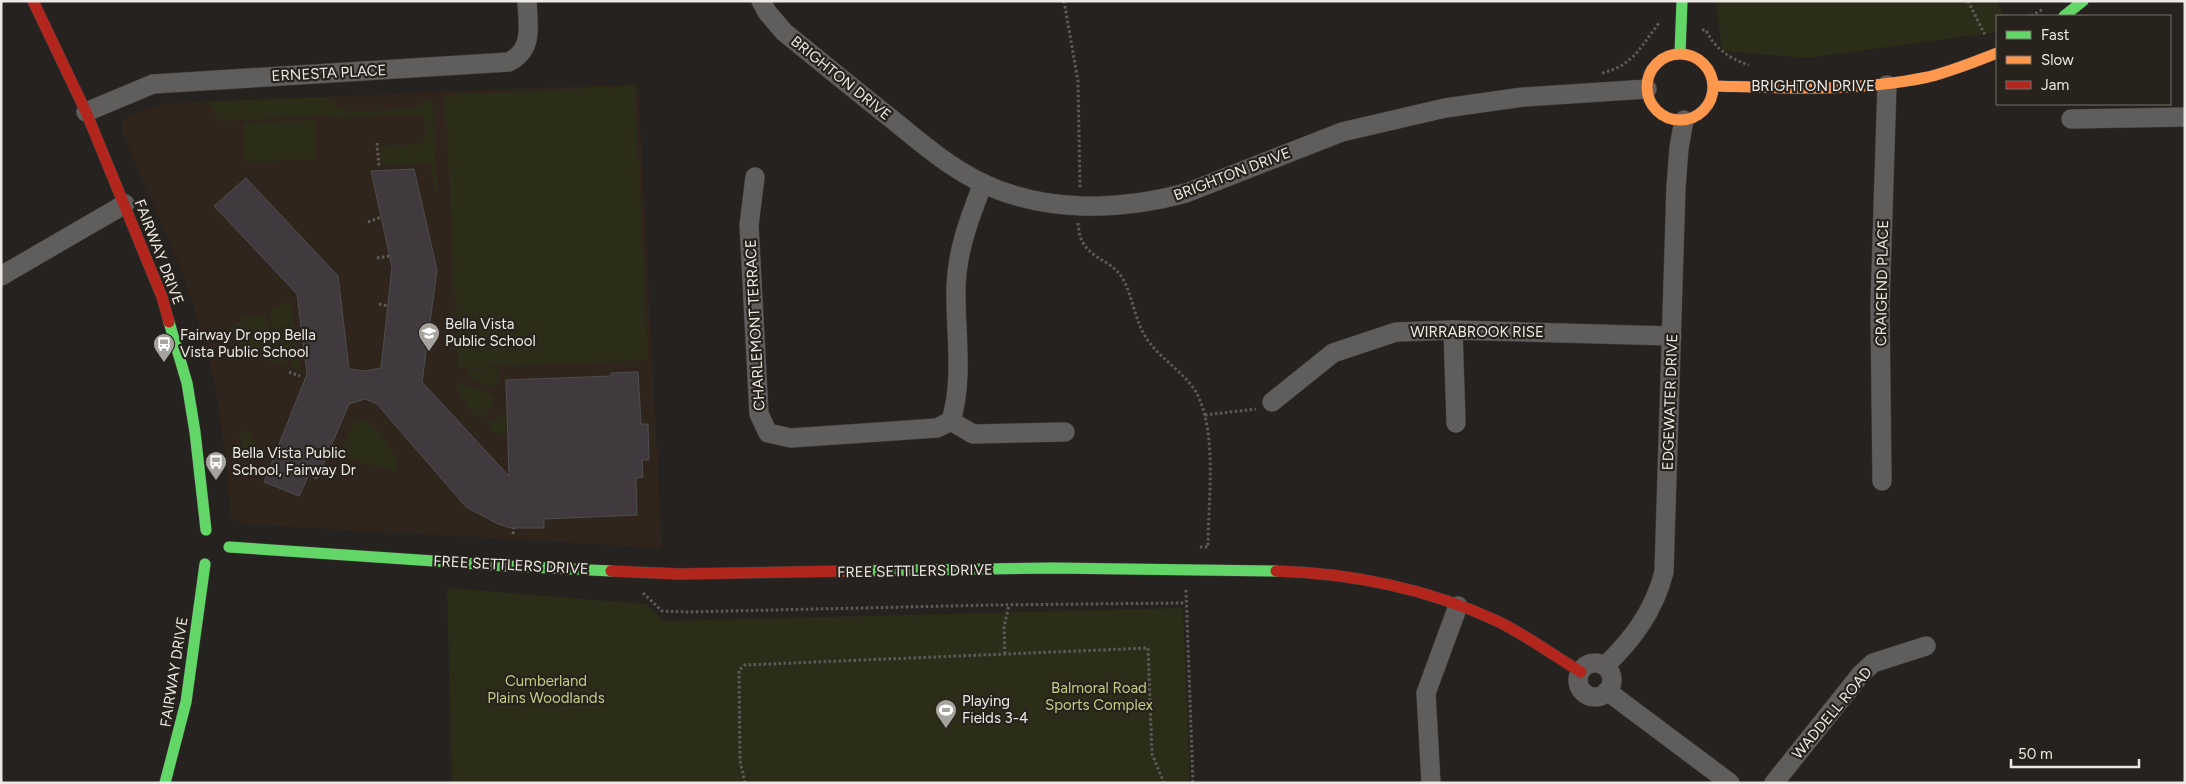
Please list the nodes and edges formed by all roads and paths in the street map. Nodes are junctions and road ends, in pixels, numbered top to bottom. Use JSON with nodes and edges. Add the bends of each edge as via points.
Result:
{"nodes":[{"id":1,"x":33,"y":1,"type":"edge"},
{"id":2,"x":527,"y":1,"type":"edge"},
{"id":3,"x":761,"y":1,"type":"edge"},
{"id":4,"x":1064,"y":1,"type":"edge"},
{"id":5,"x":1682,"y":1,"type":"edge"},
{"id":6,"x":1968,"y":1,"type":"edge"},
{"id":7,"x":2083,"y":1,"type":"edge"},
{"id":8,"x":2065,"y":15,"type":"edge"},
{"id":9,"x":1986,"y":38,"type":"dead end"},
{"id":10,"x":1680,"y":53,"type":"junction"},
{"id":11,"x":1996,"y":53,"type":"edge"},
{"id":12,"x":1887,"y":85,"type":"junction"},
{"id":13,"x":1714,"y":86,"type":"junction"},
{"id":14,"x":1647,"y":89,"type":"junction"},
{"id":15,"x":86,"y":112,"type":"junction"},
{"id":16,"x":2185,"y":117,"type":"edge"},
{"id":17,"x":2072,"y":119,"type":"dead end"},
{"id":18,"x":1684,"y":120,"type":"junction"},
{"id":19,"x":377,"y":144,"type":"dead end"},
{"id":20,"x":379,"y":167,"type":"dead end"},
{"id":21,"x":755,"y":177,"type":"dead end"},
{"id":22,"x":983,"y":183,"type":"junction"},
{"id":23,"x":1080,"y":188,"type":"dead end"},
{"id":24,"x":125,"y":204,"type":"junction"},
{"id":25,"x":381,"y":218,"type":"dead end"},
{"id":26,"x":368,"y":222,"type":"dead end"},
{"id":27,"x":1078,"y":222,"type":"dead end"},
{"id":28,"x":389,"y":256,"type":"dead end"},
{"id":29,"x":377,"y":258,"type":"dead end"},
{"id":30,"x":1,"y":276,"type":"edge"},
{"id":31,"x":379,"y":304,"type":"dead end"},
{"id":32,"x":388,"y":306,"type":"dead end"},
{"id":33,"x":1453,"y":330,"type":"junction"},
{"id":34,"x":1672,"y":336,"type":"junction"},
{"id":35,"x":289,"y":372,"type":"dead end"},
{"id":36,"x":300,"y":376,"type":"dead end"},
{"id":37,"x":1272,"y":402,"type":"joint"},
{"id":38,"x":1205,"y":415,"type":"junction"},
{"id":39,"x":951,"y":421,"type":"junction"},
{"id":40,"x":1456,"y":423,"type":"dead end"},
{"id":41,"x":1065,"y":432,"type":"dead end"},
{"id":42,"x":1882,"y":481,"type":"dead end"},
{"id":43,"x":514,"y":528,"type":"dead end"},
{"id":44,"x":513,"y":534,"type":"dead end"},
{"id":45,"x":1194,"y":547,"type":"dead end"},
{"id":46,"x":228,"y":552,"type":"joint"},
{"id":47,"x":217,"y":564,"type":"dead end"},
{"id":48,"x":638,"y":589,"type":"dead end"},
{"id":49,"x":1009,"y":604,"type":"junction"},
{"id":50,"x":1458,"y":606,"type":"junction"},
{"id":51,"x":1926,"y":646,"type":"dead end"},
{"id":52,"x":1005,"y":654,"type":"junction"},
{"id":53,"x":1605,"y":666,"type":"junction"},
{"id":54,"x":1581,"y":672,"type":"junction"},
{"id":55,"x":1607,"y":691,"type":"junction"},
{"id":56,"x":165,"y":783,"type":"edge"},
{"id":57,"x":745,"y":783,"type":"edge"},
{"id":58,"x":1164,"y":783,"type":"edge"},
{"id":59,"x":1193,"y":783,"type":"edge"},
{"id":60,"x":1431,"y":783,"type":"edge"},
{"id":61,"x":1730,"y":783,"type":"edge"},
{"id":62,"x":1774,"y":783,"type":"edge"}],
"edges":[{"from":1,"to":15,"type":"street","name":"FAIRWAY DRIVE"},
{"from":2,"to":15,"type":"street","name":"ERNESTA PLACE","via":[[529,29],[524,49],[509,62],[153,84]]},
{"from":3,"to":22,"type":"street","name":"BRIGHTON DRIVE","via":[[784,32],[939,157]]},
{"from":4,"to":23,"type":"path","via":[[1078,81]]},
{"from":5,"to":10,"type":"street"},
{"from":6,"to":9,"type":"path"},
{"from":7,"to":8,"type":"street"},
{"from":10,"to":13,"type":"street","via":[[1690,55],[1707,67]]},
{"from":10,"to":14,"type":"street","via":[[1663,58],[1656,64],[1650,71]]},
{"from":11,"to":12,"type":"street","name":"BRIGHTON DRIVE","via":[[1953,70]]},
{"from":12,"to":13,"type":"street","name":"BRIGHTON DRIVE","via":[[1842,88]]},
{"from":12,"to":42,"type":"street","name":"CRAIGEND PLACE","via":[[1880,305]]},
{"from":13,"to":18,"type":"street","via":[[1708,105],[1702,112]]},
{"from":14,"to":18,"type":"street","via":[[1659,112],[1675,120]]},
{"from":14,"to":22,"type":"street","name":"BRIGHTON DRIVE","via":[[1523,97],[1446,108],[1342,132],[1186,193],[1140,204],[1060,205],[1008,193]]},
{"from":15,"to":24,"type":"street","name":"FAIRWAY DRIVE"},
{"from":16,"to":17,"type":"street"},
{"from":18,"to":34,"type":"street","name":"EDGEWATER DRIVE","via":[[1676,187]]},
{"from":19,"to":20,"type":"path"},
{"from":21,"to":39,"type":"street","name":"CHARLEMONT TERRACE","via":[[749,224],[759,414],[768,433],[791,438],[937,428]]},
{"from":22,"to":39,"type":"street","via":[[959,256],[956,286],[957,400]]},
{"from":24,"to":30,"type":"street"},
{"from":24,"to":46,"type":"street","name":"FAIRWAY DRIVE","via":[[162,297],[187,383],[195,432],[202,533],[221,532],[227,538]]},
{"from":25,"to":26,"type":"path"},
{"from":27,"to":38,"type":"path","via":[[1081,240],[1090,253],[1111,264],[1123,278],[1146,339],[1179,370],[1196,392]]},
{"from":28,"to":29,"type":"path"},
{"from":31,"to":32,"type":"path"},
{"from":33,"to":34,"type":"street","name":"WIRRABROOK RISE"},
{"from":33,"to":37,"type":"street","name":"WIRRABROOK RISE","via":[[1396,332],[1333,353]]},
{"from":33,"to":40,"type":"street"},
{"from":34,"to":53,"type":"street","name":"EDGEWATER DRIVE","via":[[1664,572],[1646,619]]},
{"from":35,"to":36,"type":"path"},
{"from":37,"to":38,"type":"path","via":[[1257,408]]},
{"from":38,"to":45,"type":"path","via":[[1209,443],[1208,546]]},
{"from":39,"to":41,"type":"street","via":[[972,434]]},
{"from":43,"to":44,"type":"path"},
{"from":46,"to":50,"type":"street","name":"FREE SETTLERS DRIVE","via":[[680,574],[1052,568],[1316,572],[1413,589]]},
{"from":47,"to":56,"type":"street","name":"FAIRWAY DRIVE","via":[[201,560],[190,685]]},
{"from":48,"to":49,"type":"path","via":[[662,610],[687,612]]},
{"from":49,"to":52,"type":"path","via":[[1004,626]]},
{"from":49,"to":59,"type":"path","via":[[1185,604]]},
{"from":50,"to":54,"type":"street","name":"FREE SETTLERS DRIVE","via":[[1497,621]]},
{"from":50,"to":60,"type":"street","via":[[1426,693]]},
{"from":51,"to":62,"type":"street","name":"WADDELL ROAD","via":[[1873,663]]},
{"from":52,"to":57,"type":"path","via":[[744,665],[739,670],[740,761]]},
{"from":52,"to":58,"type":"path","via":[[1148,648],[1152,754]]},
{"from":53,"to":54,"type":"street","via":[[1591,664]]},
{"from":53,"to":55,"type":"street","via":[[1612,676]]},
{"from":54,"to":55,"type":"street","via":[[1580,686],[1587,694],[1598,696]]},
{"from":55,"to":61,"type":"street"}]}
